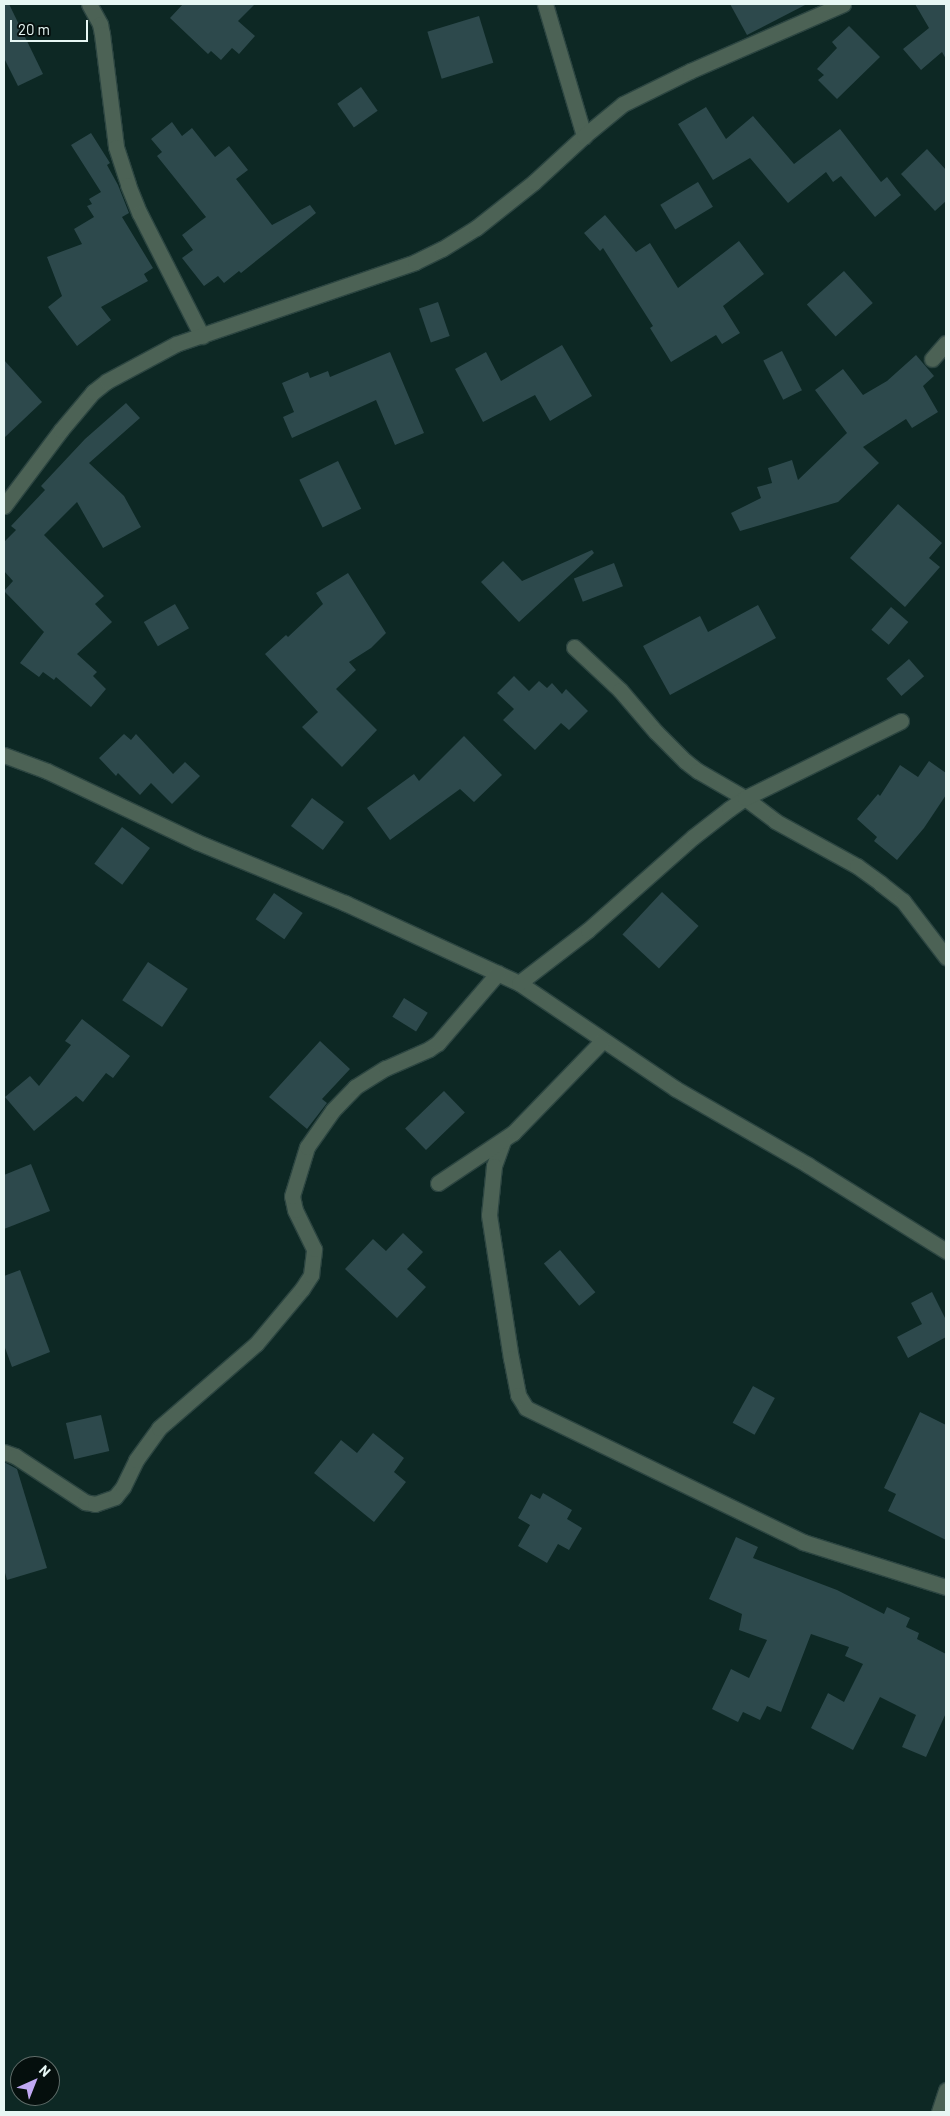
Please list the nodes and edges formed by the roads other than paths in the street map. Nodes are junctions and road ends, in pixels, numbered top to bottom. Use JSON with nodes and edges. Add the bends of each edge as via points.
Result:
{"nodes":[{"id":1,"x":90,"y":4,"type":"edge"},
{"id":2,"x":545,"y":4,"type":"edge"},
{"id":3,"x":843,"y":4,"type":"edge"},
{"id":4,"x":584,"y":136,"type":"junction"},
{"id":5,"x":202,"y":336,"type":"junction"},
{"id":6,"x":946,"y":342,"type":"edge"},
{"id":7,"x":932,"y":359,"type":"dead end"},
{"id":8,"x":4,"y":506,"type":"edge"},
{"id":9,"x":574,"y":646,"type":"dead end"},
{"id":10,"x":900,"y":721,"type":"dead end"},
{"id":11,"x":4,"y":755,"type":"edge"},
{"id":12,"x":745,"y":798,"type":"junction"},
{"id":13,"x":946,"y":958,"type":"edge"},
{"id":14,"x":498,"y":973,"type":"junction"},
{"id":15,"x":519,"y":983,"type":"junction"},
{"id":16,"x":602,"y":1041,"type":"junction"},
{"id":17,"x":502,"y":1141,"type":"junction"},
{"id":18,"x":438,"y":1183,"type":"dead end"},
{"id":19,"x":946,"y":1251,"type":"edge"},
{"id":20,"x":4,"y":1452,"type":"edge"},
{"id":21,"x":946,"y":1587,"type":"edge"},
{"id":22,"x":946,"y":2090,"type":"edge"},
{"id":23,"x":939,"y":2112,"type":"edge"}],
"edges":[{"from":1,"to":5,"type":"street","via":[[100,24],[116,147],[128,185]]},
{"from":2,"to":4,"type":"street"},
{"from":3,"to":4,"type":"street","via":[[623,104]]},
{"from":4,"to":5,"type":"street","via":[[534,182],[476,228],[442,249],[415,262]]},
{"from":5,"to":8,"type":"street","via":[[176,344],[106,380],[93,392]]},
{"from":6,"to":7,"type":"street"},
{"from":9,"to":12,"type":"street","via":[[620,690],[684,761]]},
{"from":10,"to":12,"type":"street"},
{"from":11,"to":14,"type":"street","via":[[47,771],[197,842],[345,903]]},
{"from":12,"to":13,"type":"street","via":[[776,821],[857,866],[903,901]]},
{"from":12,"to":15,"type":"street","via":[[693,837],[588,930]]},
{"from":14,"to":15,"type":"street"},
{"from":14,"to":20,"type":"street","via":[[438,1043],[355,1087],[333,1110],[307,1147],[292,1196],[295,1210],[314,1250],[310,1275],[256,1344],[159,1428],[115,1497],[95,1504],[85,1502]]},
{"from":15,"to":16,"type":"street"},
{"from":16,"to":17,"type":"street"},
{"from":16,"to":19,"type":"street"},
{"from":17,"to":18,"type":"street"},
{"from":17,"to":21,"type":"street","via":[[494,1166],[489,1216],[518,1395],[526,1408],[803,1542]]},
{"from":22,"to":23,"type":"street"}]}
